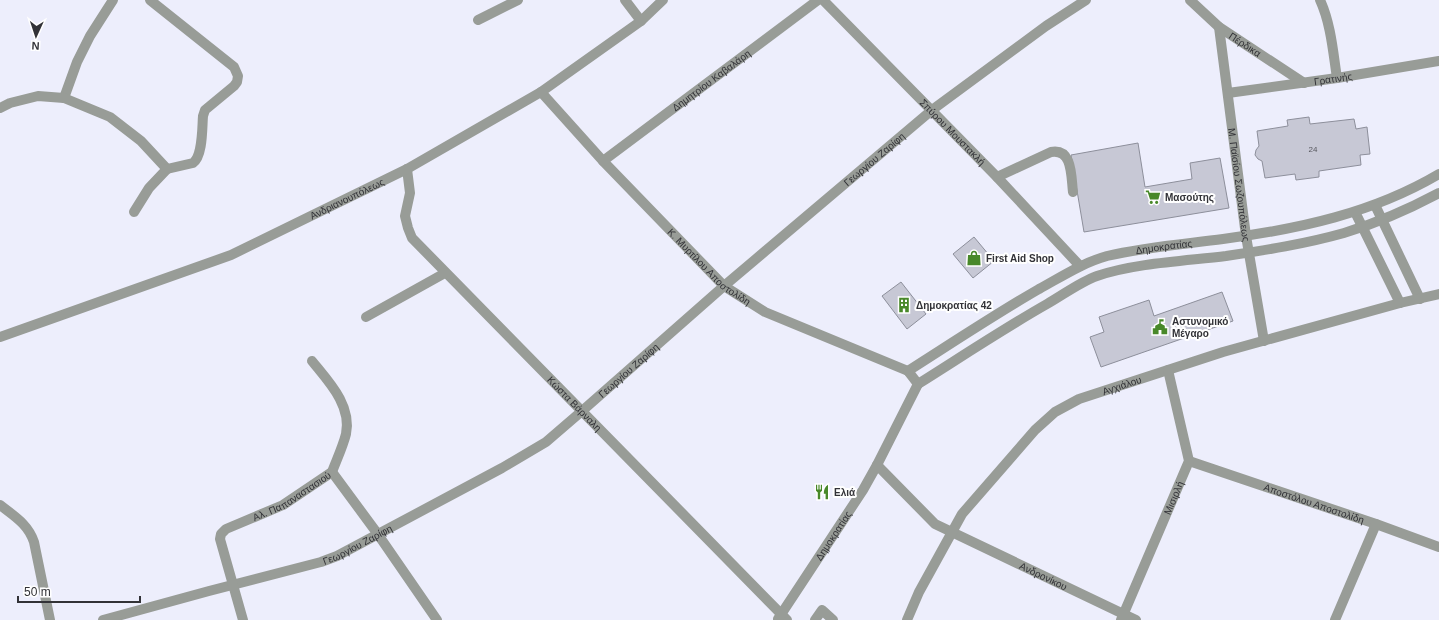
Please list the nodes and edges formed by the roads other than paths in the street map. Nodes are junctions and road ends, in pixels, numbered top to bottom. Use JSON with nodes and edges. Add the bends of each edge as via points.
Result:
{"nodes":[{"id":1,"x":113,"y":0,"type":"edge"},
{"id":2,"x":150,"y":0,"type":"edge"},
{"id":3,"x":518,"y":0,"type":"edge"},
{"id":4,"x":625,"y":0,"type":"edge"},
{"id":5,"x":663,"y":0,"type":"edge"},
{"id":6,"x":818,"y":0,"type":"edge"},
{"id":7,"x":823,"y":0,"type":"edge"},
{"id":8,"x":1086,"y":0,"type":"edge"},
{"id":9,"x":1190,"y":0,"type":"edge"},
{"id":10,"x":1320,"y":0,"type":"edge"},
{"id":11,"x":478,"y":20,"type":"dead end"},
{"id":12,"x":641,"y":21,"type":"junction"},
{"id":13,"x":1219,"y":27,"type":"junction"},
{"id":14,"x":1439,"y":61,"type":"edge"},
{"id":15,"x":1336,"y":78,"type":"junction"},
{"id":16,"x":1304,"y":83,"type":"junction"},
{"id":17,"x":541,"y":92,"type":"junction"},
{"id":18,"x":1228,"y":94,"type":"junction"},
{"id":19,"x":64,"y":98,"type":"junction"},
{"id":20,"x":0,"y":108,"type":"edge"},
{"id":21,"x":932,"y":110,"type":"junction"},
{"id":22,"x":604,"y":161,"type":"junction"},
{"id":23,"x":167,"y":169,"type":"junction"},
{"id":24,"x":407,"y":169,"type":"junction"},
{"id":25,"x":1439,"y":174,"type":"edge"},
{"id":26,"x":998,"y":177,"type":"junction"},
{"id":27,"x":1073,"y":192,"type":"dead end"},
{"id":28,"x":1439,"y":193,"type":"edge"},
{"id":29,"x":1374,"y":205,"type":"junction"},
{"id":30,"x":134,"y":212,"type":"dead end"},
{"id":31,"x":1355,"y":212,"type":"junction"},
{"id":32,"x":1382,"y":220,"type":"junction"},
{"id":33,"x":1362,"y":226,"type":"junction"},
{"id":34,"x":1246,"y":236,"type":"junction"},
{"id":35,"x":1249,"y":252,"type":"junction"},
{"id":36,"x":1080,"y":266,"type":"junction"},
{"id":37,"x":445,"y":273,"type":"junction"},
{"id":38,"x":724,"y":286,"type":"junction"},
{"id":39,"x":1439,"y":294,"type":"edge"},
{"id":40,"x":1420,"y":299,"type":"junction"},
{"id":41,"x":1400,"y":304,"type":"junction"},
{"id":42,"x":366,"y":317,"type":"dead end"},
{"id":43,"x":0,"y":337,"type":"edge"},
{"id":44,"x":1264,"y":341,"type":"junction"},
{"id":45,"x":312,"y":361,"type":"dead end"},
{"id":46,"x":1168,"y":370,"type":"junction"},
{"id":47,"x":908,"y":371,"type":"junction"},
{"id":48,"x":918,"y":384,"type":"junction"},
{"id":49,"x":582,"y":412,"type":"junction"},
{"id":50,"x":1189,"y":461,"type":"junction"},
{"id":51,"x":877,"y":465,"type":"junction"},
{"id":52,"x":332,"y":472,"type":"junction"},
{"id":53,"x":0,"y":505,"type":"edge"},
{"id":54,"x":1376,"y":524,"type":"junction"},
{"id":55,"x":951,"y":532,"type":"junction"},
{"id":56,"x":377,"y":534,"type":"junction"},
{"id":57,"x":1439,"y":547,"type":"edge"},
{"id":58,"x":233,"y":585,"type":"junction"},
{"id":59,"x":1122,"y":617,"type":"edge"},
{"id":60,"x":782,"y":618,"type":"edge"},
{"id":61,"x":50,"y":620,"type":"edge"},
{"id":62,"x":103,"y":620,"type":"edge"},
{"id":63,"x":243,"y":620,"type":"edge"},
{"id":64,"x":437,"y":620,"type":"edge"},
{"id":65,"x":814,"y":620,"type":"edge"},
{"id":66,"x":833,"y":620,"type":"edge"},
{"id":67,"x":908,"y":620,"type":"edge"},
{"id":68,"x":1136,"y":620,"type":"edge"},
{"id":69,"x":1335,"y":620,"type":"edge"}],
"edges":[{"from":1,"to":19,"type":"street","via":[[76,62]]},
{"from":2,"to":23,"type":"street","via":[[234,67],[238,76],[234,86],[205,110],[196,161]]},
{"from":3,"to":11,"type":"street"},
{"from":4,"to":12,"type":"street"},
{"from":5,"to":12,"type":"street","name":"Ανδριανουπόλεως"},
{"from":6,"to":22,"type":"street","name":"Δημητρίου Καβαλάρη"},
{"from":7,"to":21,"type":"street","name":"Σπύρου Μουστακλή"},
{"from":8,"to":21,"type":"street","name":"Γεωργίου Ζαρίφη","via":[[1046,26]]},
{"from":9,"to":13,"type":"street","name":"Πέρδικα"},
{"from":10,"to":15,"type":"street","via":[[1326,13]]},
{"from":12,"to":17,"type":"street","name":"Ανδριανουπόλεως"},
{"from":13,"to":16,"type":"street","name":"Πέρδικα"},
{"from":13,"to":18,"type":"street","name":"Μ. Παϊσίου Σωζουπόλεως"},
{"from":14,"to":15,"type":"street","name":"Γρατινής"},
{"from":15,"to":16,"type":"street","name":"Γρατινής"},
{"from":16,"to":18,"type":"street","name":"Γρατινής"},
{"from":17,"to":22,"type":"street","name":"Κ. Μυρτίλου Αποστολίδη"},
{"from":17,"to":24,"type":"street","name":"Ανδριανουπόλεως"},
{"from":18,"to":34,"type":"street","name":"Μ. Παϊσίου Σωζουπόλεως"},
{"from":19,"to":20,"type":"street","via":[[38,96]]},
{"from":19,"to":23,"type":"street","via":[[110,117],[141,141]]},
{"from":21,"to":26,"type":"street","name":"Σπύρου Μουστακλή"},
{"from":21,"to":38,"type":"street","name":"Γεωργίου Ζαρίφη"},
{"from":22,"to":38,"type":"street","name":"Κ. Μυρτίλου Αποστολίδη"},
{"from":23,"to":30,"type":"street","via":[[149,188]]},
{"from":24,"to":37,"type":"street","name":"Κώστα Βάρναλη","via":[[410,193],[405,216],[408,228],[412,238]]},
{"from":24,"to":43,"type":"street","name":"Ανδριανουπόλεως","via":[[231,255]]},
{"from":25,"to":29,"type":"street","name":"Δημοκρατίας"},
{"from":26,"to":27,"type":"street","via":[[1051,152],[1062,152],[1069,162]]},
{"from":26,"to":36,"type":"street","name":"Σπύρου Μουστακλή"},
{"from":28,"to":32,"type":"street"},
{"from":29,"to":31,"type":"street","name":"Δημοκρατίας"},
{"from":29,"to":32,"type":"street"},
{"from":31,"to":33,"type":"street"},
{"from":31,"to":34,"type":"street","name":"Δημοκρατίας","via":[[1306,225]]},
{"from":32,"to":33,"type":"street"},
{"from":32,"to":40,"type":"street"},
{"from":33,"to":35,"type":"street","via":[[1308,242]]},
{"from":33,"to":41,"type":"street"},
{"from":34,"to":35,"type":"street","name":"Μ. Παϊσίου Σωζουπόλεως"},
{"from":34,"to":36,"type":"street","name":"Δημοκρατίας","via":[[1107,256]]},
{"from":35,"to":44,"type":"street","name":"Μ. Παϊσίου Σωζουπόλεως"},
{"from":35,"to":48,"type":"street","via":[[1160,264],[1096,277],[1012,324]]},
{"from":36,"to":47,"type":"street","name":"Δημοκρατίας","via":[[1003,310]]},
{"from":37,"to":42,"type":"street"},
{"from":37,"to":49,"type":"street","name":"Κώστα Βάρναλη"},
{"from":38,"to":47,"type":"street","name":"Κ. Μυρτίλου Αποστολίδη","via":[[765,312]]},
{"from":38,"to":49,"type":"street","name":"Γεωργίου Ζαρίφη"},
{"from":39,"to":40,"type":"street","name":"Αγχιάλου"},
{"from":40,"to":41,"type":"street","name":"Αγχιάλου"},
{"from":41,"to":44,"type":"street","name":"Αγχιάλου"},
{"from":44,"to":46,"type":"street","name":"Αγχιάλου"},
{"from":45,"to":52,"type":"street","via":[[333,387],[347,422],[346,434]]},
{"from":46,"to":50,"type":"street"},
{"from":46,"to":55,"type":"street","name":"Αγχιάλου","via":[[1079,399],[1055,412],[1035,430],[962,514]]},
{"from":47,"to":48,"type":"street"},
{"from":48,"to":51,"type":"street","name":"Δημοκρατίας"},
{"from":49,"to":56,"type":"street","name":"Γεωργίου Ζαρίφη","via":[[546,442]]},
{"from":49,"to":60,"type":"street","name":"Κώστα Βάρναλη"},
{"from":50,"to":54,"type":"street","name":"Αποστόλου Αποστολίδη"},
{"from":50,"to":59,"type":"street","name":"Μισιρλή"},
{"from":51,"to":55,"type":"street","name":"Ανδρονίκου","via":[[930,520]]},
{"from":51,"to":60,"type":"street","name":"Δημοκρατίας"},
{"from":52,"to":56,"type":"street","name":"Αλ. Παπαναστασιού"},
{"from":52,"to":58,"type":"street","name":"Αλ. Παπαναστασιού","via":[[283,505],[226,528],[220,539]]},
{"from":53,"to":61,"type":"street","via":[[30,532]]},
{"from":54,"to":57,"type":"street","name":"Αποστόλου Αποστολίδη"},
{"from":54,"to":69,"type":"street"},
{"from":55,"to":59,"type":"street","name":"Ανδρονίκου"},
{"from":55,"to":67,"type":"street","name":"Αγχιάλου","via":[[919,592]]},
{"from":56,"to":58,"type":"street","name":"Γεωργίου Ζαρίφη","via":[[352,549],[321,562]]},
{"from":56,"to":64,"type":"street","name":"Αλ. Παπαναστασιού"},
{"from":58,"to":62,"type":"street","name":"Γεωργίου Ζαρίφη"},
{"from":58,"to":63,"type":"street","name":"Αλ. Παπαναστασιού"},
{"from":59,"to":68,"type":"street","name":"Ανδρονίκου"},
{"from":65,"to":66,"type":"street","via":[[822,610]]}]}
